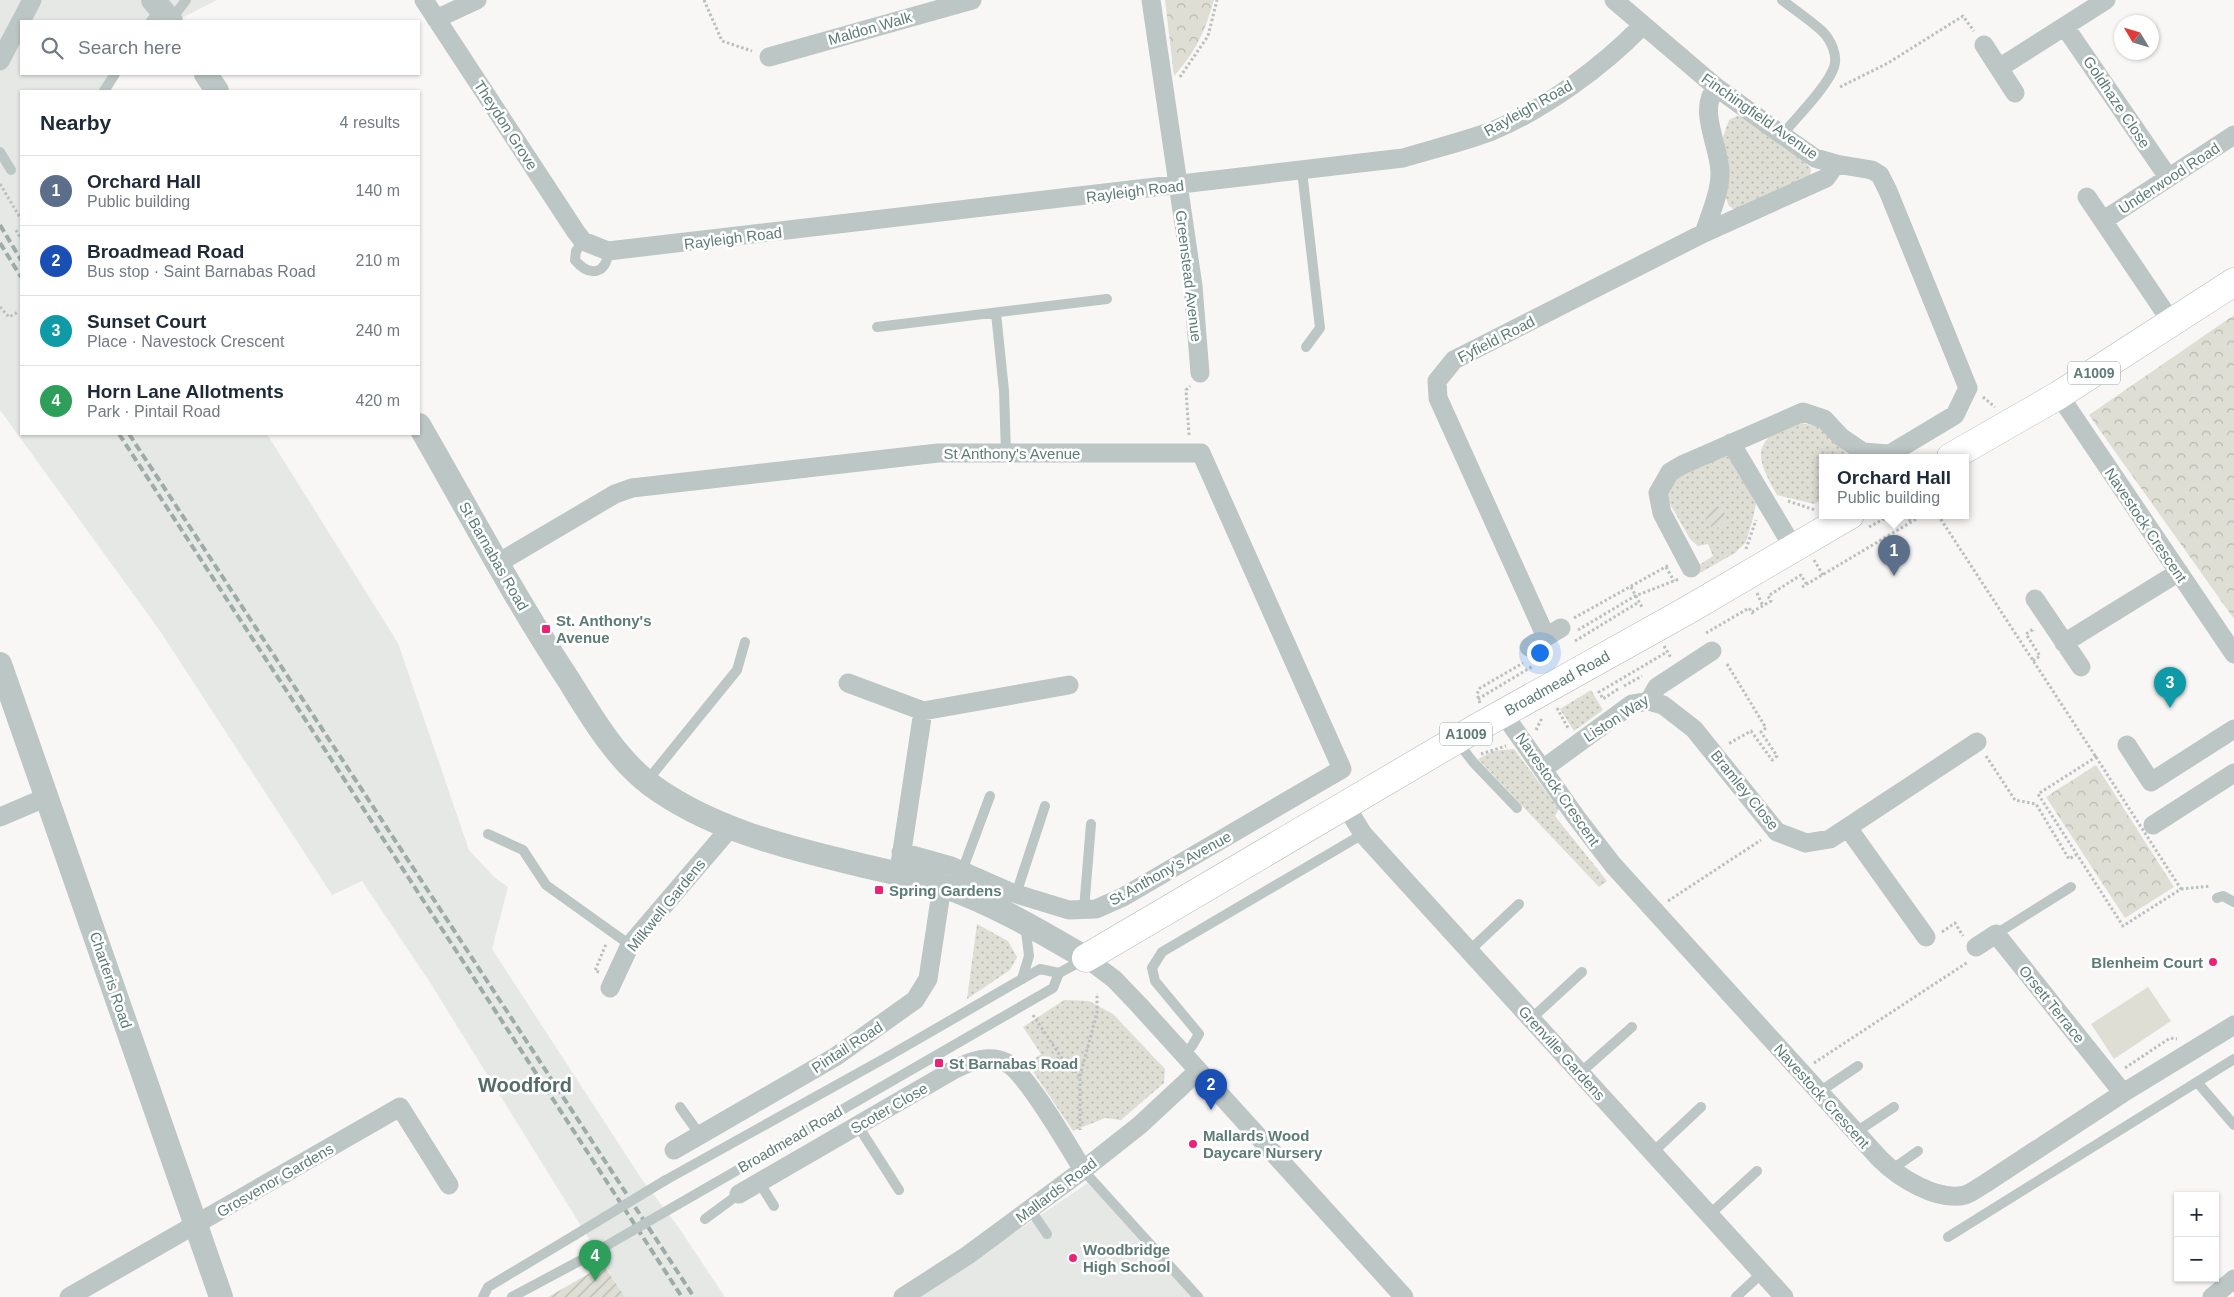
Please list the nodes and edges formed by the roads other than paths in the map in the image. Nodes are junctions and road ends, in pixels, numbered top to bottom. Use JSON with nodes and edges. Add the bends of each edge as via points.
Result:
{"nodes":[{"id":1,"x":32,"y":0,"type":"edge"},
{"id":2,"x":186,"y":0,"type":"edge"},
{"id":3,"x":424,"y":0,"type":"edge"},
{"id":4,"x":478,"y":0,"type":"edge"},
{"id":5,"x":972,"y":0,"type":"edge"},
{"id":6,"x":1151,"y":0,"type":"edge"},
{"id":7,"x":1614,"y":0,"type":"edge"},
{"id":8,"x":1782,"y":0,"type":"edge"},
{"id":9,"x":2106,"y":0,"type":"edge"},
{"id":10,"x":161,"y":14,"type":"edge"},
{"id":11,"x":436,"y":19,"type":"junction"},
{"id":12,"x":22,"y":20,"type":"edge"},
{"id":13,"x":20,"y":23,"type":"edge"},
{"id":14,"x":1642,"y":26,"type":"junction"},
{"id":15,"x":2065,"y":26,"type":"junction"},
{"id":16,"x":1984,"y":44,"type":"road end"},
{"id":17,"x":769,"y":57,"type":"road end"},
{"id":18,"x":0,"y":61,"type":"edge"},
{"id":19,"x":1999,"y":68,"type":"junction"},
{"id":20,"x":114,"y":75,"type":"edge"},
{"id":21,"x":207,"y":75,"type":"edge"},
{"id":22,"x":1716,"y":87,"type":"junction"},
{"id":23,"x":105,"y":90,"type":"edge"},
{"id":24,"x":216,"y":90,"type":"edge"},
{"id":25,"x":2015,"y":93,"type":"dead end"},
{"id":26,"x":1782,"y":135,"type":"junction"},
{"id":27,"x":2234,"y":135,"type":"edge"},
{"id":28,"x":0,"y":152,"type":"edge"},
{"id":29,"x":1836,"y":164,"type":"junction"},
{"id":30,"x":11,"y":170,"type":"dead end"},
{"id":31,"x":1302,"y":171,"type":"junction"},
{"id":32,"x":2168,"y":177,"type":"junction"},
{"id":33,"x":1177,"y":187,"type":"junction"},
{"id":34,"x":2087,"y":197,"type":"dead end"},
{"id":35,"x":2104,"y":220,"type":"junction"},
{"id":36,"x":1704,"y":233,"type":"junction"},
{"id":37,"x":595,"y":246,"type":"joint"},
{"id":38,"x":2234,"y":282,"type":"edge"},
{"id":39,"x":1107,"y":298,"type":"dead end"},
{"id":40,"x":996,"y":313,"type":"junction"},
{"id":41,"x":2172,"y":323,"type":"junction"},
{"id":42,"x":877,"y":327,"type":"dead end"},
{"id":43,"x":1306,"y":347,"type":"dead end"},
{"id":44,"x":1200,"y":373,"type":"road end"},
{"id":45,"x":2059,"y":396,"type":"junction"},
{"id":46,"x":420,"y":427,"type":"edge"},
{"id":47,"x":1731,"y":443,"type":"junction"},
{"id":48,"x":1006,"y":453,"type":"junction"},
{"id":49,"x":1956,"y":454,"type":"edge"},
{"id":50,"x":1845,"y":519,"type":"edge"},
{"id":51,"x":1804,"y":553,"type":"junction"},
{"id":52,"x":498,"y":563,"type":"junction"},
{"id":53,"x":1691,"y":568,"type":"dead end"},
{"id":54,"x":2179,"y":572,"type":"junction"},
{"id":55,"x":2035,"y":599,"type":"dead end"},
{"id":56,"x":745,"y":642,"type":"dead end"},
{"id":57,"x":1706,"y":643,"type":"road end"},
{"id":58,"x":2064,"y":643,"type":"junction"},
{"id":59,"x":1529,"y":647,"type":"dead end"},
{"id":60,"x":2234,"y":654,"type":"edge"},
{"id":61,"x":0,"y":664,"type":"edge"},
{"id":62,"x":2081,"y":667,"type":"dead end"},
{"id":63,"x":848,"y":683,"type":"dead end"},
{"id":64,"x":1069,"y":685,"type":"dead end"},
{"id":65,"x":1649,"y":700,"type":"junction"},
{"id":66,"x":1489,"y":703,"type":"junction"},
{"id":67,"x":923,"y":712,"type":"junction"},
{"id":68,"x":2234,"y":729,"type":"edge"},
{"id":69,"x":1456,"y":740,"type":"junction"},
{"id":70,"x":1978,"y":742,"type":"road end"},
{"id":71,"x":2127,"y":745,"type":"dead end"},
{"id":72,"x":1342,"y":769,"type":"junction"},
{"id":73,"x":1543,"y":769,"type":"junction"},
{"id":74,"x":2234,"y":773,"type":"edge"},
{"id":75,"x":647,"y":781,"type":"junction"},
{"id":76,"x":990,"y":796,"type":"dead end"},
{"id":77,"x":47,"y":797,"type":"junction"},
{"id":78,"x":1352,"y":801,"type":"junction"},
{"id":79,"x":1045,"y":806,"type":"dead end"},
{"id":80,"x":1517,"y":808,"type":"dead end"},
{"id":81,"x":0,"y":817,"type":"edge"},
{"id":82,"x":1091,"y":824,"type":"dead end"},
{"id":83,"x":2153,"y":824,"type":"dead end"},
{"id":84,"x":730,"y":828,"type":"junction"},
{"id":85,"x":1848,"y":828,"type":"junction"},
{"id":86,"x":488,"y":834,"type":"dead end"},
{"id":87,"x":1363,"y":834,"type":"junction"},
{"id":88,"x":900,"y":862,"type":"junction"},
{"id":89,"x":962,"y":871,"type":"junction"},
{"id":90,"x":942,"y":886,"type":"junction"},
{"id":91,"x":2071,"y":887,"type":"dead end"},
{"id":92,"x":1016,"y":894,"type":"junction"},
{"id":93,"x":2217,"y":898,"type":"dead end"},
{"id":94,"x":2234,"y":902,"type":"edge"},
{"id":95,"x":1519,"y":904,"type":"dead end"},
{"id":96,"x":1084,"y":909,"type":"junction"},
{"id":97,"x":1024,"y":923,"type":"junction"},
{"id":98,"x":1926,"y":937,"type":"road end"},
{"id":99,"x":1998,"y":937,"type":"junction"},
{"id":100,"x":630,"y":945,"type":"junction"},
{"id":101,"x":1976,"y":947,"type":"road end"},
{"id":102,"x":1469,"y":951,"type":"junction"},
{"id":103,"x":1086,"y":958,"type":"junction"},
{"id":104,"x":1582,"y":972,"type":"dead end"},
{"id":105,"x":1059,"y":973,"type":"junction"},
{"id":106,"x":1022,"y":979,"type":"junction"},
{"id":107,"x":610,"y":988,"type":"dead end"},
{"id":108,"x":1531,"y":1019,"type":"junction"},
{"id":109,"x":2234,"y":1025,"type":"edge"},
{"id":110,"x":1632,"y":1026,"type":"dead end"},
{"id":111,"x":1183,"y":1054,"type":"junction"},
{"id":112,"x":2234,"y":1059,"type":"edge"},
{"id":113,"x":1858,"y":1066,"type":"dead end"},
{"id":114,"x":1198,"y":1071,"type":"junction"},
{"id":115,"x":1580,"y":1074,"type":"junction"},
{"id":116,"x":2197,"y":1082,"type":"junction"},
{"id":117,"x":1819,"y":1092,"type":"junction"},
{"id":118,"x":2123,"y":1093,"type":"junction"},
{"id":119,"x":680,"y":1107,"type":"dead end"},
{"id":120,"x":1701,"y":1107,"type":"dead end"},
{"id":121,"x":1894,"y":1107,"type":"dead end"},
{"id":122,"x":2234,"y":1125,"type":"edge"},
{"id":123,"x":858,"y":1126,"type":"junction"},
{"id":124,"x":1856,"y":1132,"type":"junction"},
{"id":125,"x":700,"y":1135,"type":"junction"},
{"id":126,"x":674,"y":1150,"type":"dead end"},
{"id":127,"x":1918,"y":1151,"type":"dead end"},
{"id":128,"x":1652,"y":1153,"type":"junction"},
{"id":129,"x":1079,"y":1164,"type":"junction"},
{"id":130,"x":1891,"y":1170,"type":"junction"},
{"id":131,"x":1757,"y":1171,"type":"dead end"},
{"id":132,"x":760,"y":1182,"type":"junction"},
{"id":133,"x":449,"y":1185,"type":"dead end"},
{"id":134,"x":899,"y":1190,"type":"dead end"},
{"id":135,"x":739,"y":1194,"type":"joint"},
{"id":136,"x":774,"y":1206,"type":"dead end"},
{"id":137,"x":1030,"y":1209,"type":"junction"},
{"id":138,"x":1709,"y":1215,"type":"junction"},
{"id":139,"x":705,"y":1218,"type":"dead end"},
{"id":140,"x":196,"y":1224,"type":"junction"},
{"id":141,"x":1047,"y":1234,"type":"dead end"},
{"id":142,"x":1948,"y":1236,"type":"dead end"},
{"id":143,"x":1762,"y":1273,"type":"junction"},
{"id":144,"x":2234,"y":1279,"type":"edge"},
{"id":145,"x":912,"y":1295,"type":"edge"},
{"id":146,"x":69,"y":1297,"type":"edge"},
{"id":147,"x":221,"y":1297,"type":"edge"},
{"id":148,"x":483,"y":1297,"type":"edge"},
{"id":149,"x":512,"y":1297,"type":"edge"},
{"id":150,"x":1198,"y":1297,"type":"edge"},
{"id":151,"x":1404,"y":1297,"type":"edge"},
{"id":152,"x":1736,"y":1297,"type":"edge"},
{"id":153,"x":1784,"y":1297,"type":"edge"},
{"id":154,"x":2212,"y":1297,"type":"edge"}],
"edges":[{"from":1,"to":12,"type":"street"},
{"from":2,"to":10,"type":"lane"},
{"from":3,"to":11,"type":"street","name":"Theydon Grove"},
{"from":4,"to":11,"type":"street"},
{"from":5,"to":17,"type":"street","name":"Maldon Walk"},
{"from":6,"to":33,"type":"street","name":"Greenstead Avenue"},
{"from":7,"to":14,"type":"street","name":"Finchingfield Avenue"},
{"from":8,"to":26,"type":"lane","via":[[1823,32],[1833,48],[1834,67]]},
{"from":9,"to":15,"type":"street"},
{"from":11,"to":37,"type":"street","name":"Theydon Grove"},
{"from":13,"to":18,"type":"street"},
{"from":14,"to":22,"type":"street","name":"Finchingfield Avenue"},
{"from":14,"to":31,"type":"street","name":"Rayleigh Road","via":[[1605,61],[1558,95],[1492,130],[1404,158]]},
{"from":15,"to":19,"type":"street"},
{"from":15,"to":32,"type":"street","name":"Goldhaze Close"},
{"from":16,"to":19,"type":"street"},
{"from":19,"to":25,"type":"street"},
{"from":20,"to":23,"type":"lane"},
{"from":21,"to":24,"type":"street"},
{"from":22,"to":26,"type":"street","name":"Finchingfield Avenue"},
{"from":22,"to":36,"type":"street","via":[[1711,93],[1708,110],[1720,174]]},
{"from":26,"to":29,"type":"street","name":"Finchingfield Avenue","via":[[1815,158]]},
{"from":27,"to":32,"type":"street","name":"Underwood Road"},
{"from":28,"to":30,"type":"lane"},
{"from":29,"to":36,"type":"street","name":"Fyfield Road","via":[[1826,178]]},
{"from":29,"to":47,"type":"street","name":"Finchingfield Avenue","via":[[1853,165],[1880,175],[1968,388],[1956,415],[1890,454],[1863,452],[1841,437],[1824,419],[1802,412]]},
{"from":31,"to":33,"type":"street","name":"Rayleigh Road"},
{"from":31,"to":43,"type":"lane","via":[[1320,328]]},
{"from":32,"to":35,"type":"street","name":"Underwood Road"},
{"from":33,"to":37,"type":"street","name":"Rayleigh Road"},
{"from":33,"to":44,"type":"street","name":"Greenstead Avenue","via":[[1192,286]]},
{"from":34,"to":35,"type":"street","name":"Underwood Road"},
{"from":35,"to":41,"type":"street","name":"Underwood Road"},
{"from":36,"to":59,"type":"street","name":"Fyfield Road","via":[[1454,360],[1437,381],[1438,398],[1559,628]]},
{"from":38,"to":41,"type":"main road","number":"A1009"},
{"from":39,"to":40,"type":"lane"},
{"from":40,"to":42,"type":"lane"},
{"from":40,"to":48,"type":"lane"},
{"from":41,"to":45,"type":"main road","number":"A1009"},
{"from":45,"to":49,"type":"main road","number":"A1009"},
{"from":45,"to":54,"type":"street","name":"Navestock Crescent"},
{"from":46,"to":52,"type":"street","name":"St Barnabas Road"},
{"from":47,"to":51,"type":"street","via":[[1771,509]]},
{"from":47,"to":53,"type":"street","via":[[1670,472],[1658,493],[1662,513]]},
{"from":48,"to":52,"type":"street","name":"St Anthony's Avenue","via":[[938,453],[632,488],[615,494]]},
{"from":48,"to":72,"type":"street","name":"St Anthony's Avenue","via":[[1201,453]]},
{"from":50,"to":51,"type":"main road","name":"Broadmead Road","number":"A1009"},
{"from":51,"to":66,"type":"main road","name":"Broadmead Road","number":"A1009"},
{"from":52,"to":75,"type":"street","name":"St Barnabas Road","via":[[592,716],[629,765]]},
{"from":54,"to":58,"type":"street"},
{"from":54,"to":60,"type":"street","name":"Navestock Crescent"},
{"from":55,"to":58,"type":"street"},
{"from":56,"to":75,"type":"lane","via":[[737,670]]},
{"from":57,"to":65,"type":"street","name":"Liston Way","via":[[1657,687]]},
{"from":58,"to":62,"type":"street"},
{"from":61,"to":77,"type":"street","name":"Charteris Road"},
{"from":63,"to":67,"type":"street"},
{"from":64,"to":67,"type":"street"},
{"from":65,"to":73,"type":"street","name":"Liston Way","via":[[1632,704]]},
{"from":65,"to":85,"type":"street","name":"Bramley Close","via":[[1664,705],[1694,729],[1776,831],[1806,843],[1830,839]]},
{"from":66,"to":69,"type":"main road","name":"Broadmead Road","number":"A1009"},
{"from":66,"to":73,"type":"street","name":"Navestock Crescent"},
{"from":67,"to":88,"type":"street"},
{"from":68,"to":71,"type":"street","via":[[2151,782]]},
{"from":69,"to":78,"type":"main road","name":"Broadmead Road","number":"A1009"},
{"from":69,"to":80,"type":"lane"},
{"from":70,"to":85,"type":"street","name":"Bramley Close"},
{"from":72,"to":78,"type":"street"},
{"from":72,"to":96,"type":"street","name":"St Anthony's Avenue","via":[[1123,897],[1096,908]]},
{"from":73,"to":117,"type":"street","name":"Navestock Crescent","via":[[1613,865]]},
{"from":74,"to":83,"type":"street"},
{"from":75,"to":84,"type":"street","name":"St Barnabas Road"},
{"from":76,"to":89,"type":"lane"},
{"from":77,"to":81,"type":"street"},
{"from":77,"to":140,"type":"street","name":"Charteris Road"},
{"from":78,"to":87,"type":"street","name":"Grenville Gardens"},
{"from":78,"to":103,"type":"main road","name":"Broadmead Road","number":"A1009"},
{"from":79,"to":92,"type":"lane"},
{"from":82,"to":96,"type":"lane"},
{"from":84,"to":88,"type":"street","name":"St Barnabas Road","via":[[782,846]]},
{"from":84,"to":100,"type":"street","name":"Milkwell Gardens"},
{"from":85,"to":98,"type":"street"},
{"from":86,"to":100,"type":"lane","via":[[522,850],[546,885]]},
{"from":87,"to":102,"type":"street","name":"Grenville Gardens"},
{"from":87,"to":111,"type":"lane","via":[[1162,952],[1152,968],[1154,981],[1198,1034]]},
{"from":88,"to":89,"type":"street","name":"St Anthony's Avenue"},
{"from":88,"to":90,"type":"street","name":"St Barnabas Road"},
{"from":89,"to":92,"type":"street","name":"St Anthony's Avenue"},
{"from":90,"to":97,"type":"street","name":"St Barnabas Road"},
{"from":90,"to":125,"type":"street","name":"Pintail Road","via":[[928,979],[915,1000],[842,1052]]},
{"from":91,"to":99,"type":"lane"},
{"from":92,"to":96,"type":"street","name":"St Anthony's Avenue","via":[[1069,910]]},
{"from":93,"to":94,"type":"lane","via":[[2223,896]]},
{"from":95,"to":102,"type":"lane"},
{"from":97,"to":103,"type":"street","name":"St Barnabas Road"},
{"from":97,"to":106,"type":"lane","via":[[1029,956]]},
{"from":99,"to":101,"type":"street"},
{"from":99,"to":118,"type":"street","name":"Orsett Terrace"},
{"from":100,"to":107,"type":"street","name":"Milkwell Gardens"},
{"from":102,"to":108,"type":"street","name":"Grenville Gardens"},
{"from":103,"to":105,"type":"lane","name":"Broadmead Road","number":"A1009"},
{"from":103,"to":111,"type":"street","via":[[1114,978]]},
{"from":104,"to":108,"type":"lane"},
{"from":105,"to":106,"type":"lane","name":"Broadmead Road","via":[[1040,969]]},
{"from":105,"to":149,"type":"lane","name":"Broadmead Road","number":"A1009","bridge":true,"via":[[1053,988],[586,1258]]},
{"from":106,"to":148,"type":"lane","name":"Broadmead Road","bridge":true,"via":[[664,1181],[488,1287]]},
{"from":108,"to":115,"type":"street","name":"Grenville Gardens"},
{"from":109,"to":118,"type":"street","name":"Navestock Crescent"},
{"from":110,"to":115,"type":"lane"},
{"from":111,"to":114,"type":"street"},
{"from":112,"to":116,"type":"lane"},
{"from":113,"to":117,"type":"lane"},
{"from":114,"to":129,"type":"street","name":"Mallards Road","via":[[1140,1125]]},
{"from":114,"to":151,"type":"street"},
{"from":115,"to":128,"type":"street","name":"Grenville Gardens"},
{"from":116,"to":122,"type":"lane"},
{"from":116,"to":142,"type":"lane"},
{"from":117,"to":124,"type":"street","name":"Navestock Crescent"},
{"from":118,"to":130,"type":"street","name":"Navestock Crescent","via":[[1964,1195],[1932,1193]]},
{"from":119,"to":125,"type":"lane"},
{"from":120,"to":128,"type":"lane"},
{"from":121,"to":124,"type":"lane"},
{"from":123,"to":129,"type":"street","name":"Scoter Close","via":[[970,1062],[985,1058],[998,1060],[1007,1063],[1020,1075]]},
{"from":123,"to":132,"type":"street","name":"Scoter Close"},
{"from":123,"to":134,"type":"lane"},
{"from":124,"to":130,"type":"street","name":"Navestock Crescent"},
{"from":125,"to":126,"type":"street","name":"Pintail Road"},
{"from":127,"to":130,"type":"lane"},
{"from":128,"to":138,"type":"street","name":"Grenville Gardens"},
{"from":129,"to":137,"type":"street","name":"Mallards Road"},
{"from":129,"to":150,"type":"lane"},
{"from":131,"to":138,"type":"lane"},
{"from":132,"to":135,"type":"street","name":"Scoter Close"},
{"from":132,"to":136,"type":"lane"},
{"from":133,"to":140,"type":"street","name":"Grosvenor Gardens","via":[[400,1107]]},
{"from":135,"to":139,"type":"lane"},
{"from":137,"to":141,"type":"lane"},
{"from":137,"to":145,"type":"street","name":"Mallards Road"},
{"from":138,"to":143,"type":"street","name":"Grenville Gardens"},
{"from":140,"to":146,"type":"street","name":"Grosvenor Gardens"},
{"from":140,"to":147,"type":"street","name":"Charteris Road"},
{"from":143,"to":152,"type":"lane"},
{"from":143,"to":153,"type":"street","name":"Grenville Gardens"},
{"from":144,"to":154,"type":"street"}]}
